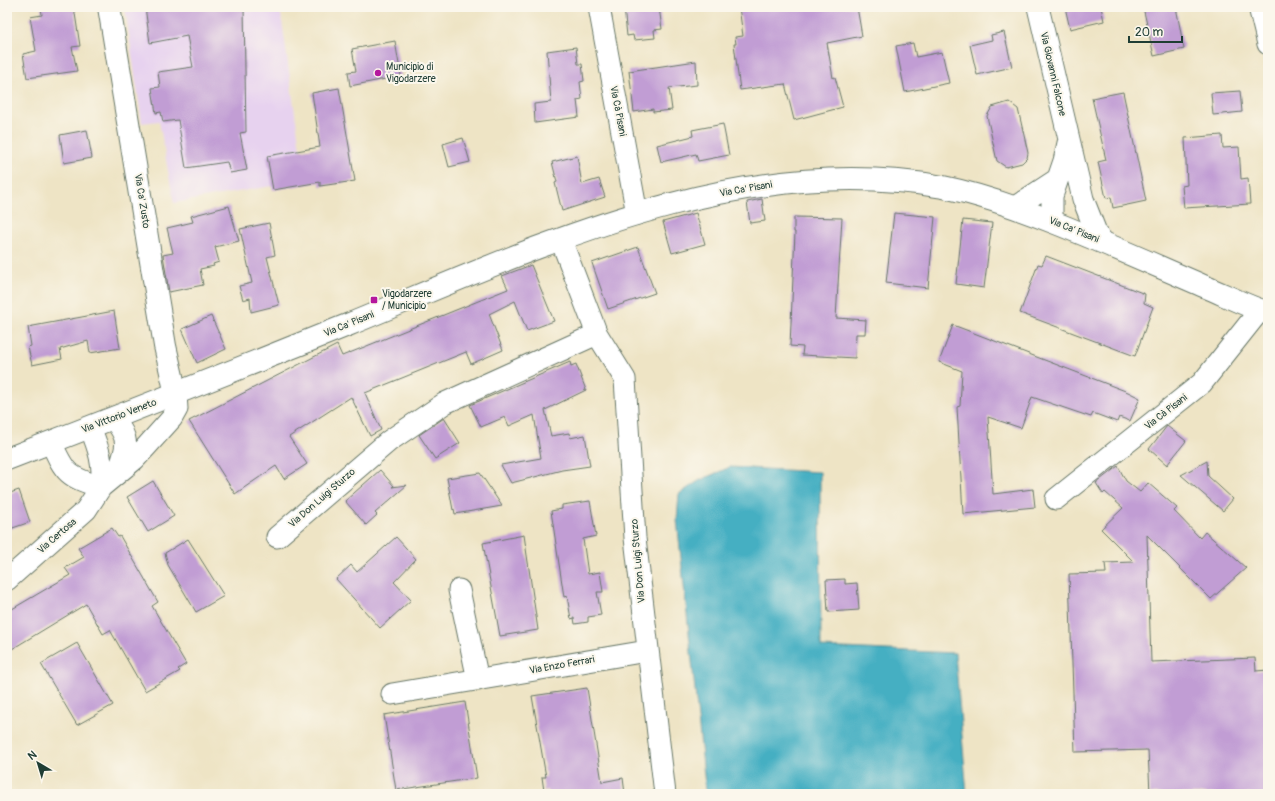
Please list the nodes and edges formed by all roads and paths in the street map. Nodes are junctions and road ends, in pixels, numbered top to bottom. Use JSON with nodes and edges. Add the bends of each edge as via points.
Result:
{"nodes":[{"id":1,"x":109,"y":7,"type":"edge"},
{"id":2,"x":599,"y":7,"type":"edge"},
{"id":3,"x":1038,"y":7,"type":"edge"},
{"id":4,"x":1259,"y":7,"type":"edge"},
{"id":5,"x":1268,"y":44,"type":"edge"},
{"id":6,"x":1068,"y":140,"type":"junction"},
{"id":7,"x":1076,"y":175,"type":"junction"},
{"id":8,"x":1056,"y":180,"type":"junction"},
{"id":9,"x":1015,"y":207,"type":"junction"},
{"id":10,"x":638,"y":214,"type":"junction"},
{"id":11,"x":1052,"y":221,"type":"junction"},
{"id":12,"x":561,"y":240,"type":"junction"},
{"id":13,"x":1103,"y":242,"type":"junction"},
{"id":14,"x":1264,"y":311,"type":"edge"},
{"id":15,"x":597,"y":334,"type":"junction"},
{"id":16,"x":231,"y":372,"type":"joint"},
{"id":17,"x":176,"y":394,"type":"junction"},
{"id":18,"x":113,"y":418,"type":"junction"},
{"id":19,"x":90,"y":427,"type":"junction"},
{"id":20,"x":52,"y":442,"type":"junction"},
{"id":21,"x":7,"y":459,"type":"edge"},
{"id":22,"x":118,"y":473,"type":"junction"},
{"id":23,"x":101,"y":487,"type":"junction"},
{"id":24,"x":1056,"y":499,"type":"dead end"},
{"id":25,"x":277,"y":537,"type":"dead end"},
{"id":26,"x":7,"y":580,"type":"edge"},
{"id":27,"x":459,"y":590,"type":"dead end"},
{"id":28,"x":647,"y":651,"type":"junction"},
{"id":29,"x":478,"y":680,"type":"junction"},
{"id":30,"x":392,"y":694,"type":"dead end"},
{"id":31,"x":664,"y":794,"type":"edge"}],
"edges":[{"from":1,"to":17,"type":"main road","name":"Via Ca' Zusto","via":[[165,346]]},
{"from":2,"to":10,"type":"street","name":"Via Cà Pisani"},
{"from":3,"to":6,"type":"street","name":"Via Giovanni Falcone"},
{"from":4,"to":5,"type":"street"},
{"from":6,"to":7,"type":"street","name":"Via Giovanni Falcone"},
{"from":6,"to":8,"type":"street","name":"Via Giovanni Falcone","via":[[1064,161]]},
{"from":7,"to":11,"type":"street","name":"Via Giovanni Falcone","via":[[1073,195],[1066,208]]},
{"from":7,"to":13,"type":"street","name":"Via Giovanni Falcone","via":[[1091,222]]},
{"from":8,"to":9,"type":"street"},
{"from":8,"to":11,"type":"street","name":"Via Giovanni Falcone","via":[[1052,196]]},
{"from":9,"to":10,"type":"main road","name":"Via Ca' Pisani","via":[[941,187],[879,180],[809,181],[729,191]]},
{"from":9,"to":11,"type":"main road","name":"Via Ca' Pisani"},
{"from":10,"to":12,"type":"main road","name":"Via Ca' Pisani"},
{"from":11,"to":13,"type":"main road","name":"Via Ca' Pisani"},
{"from":12,"to":15,"type":"street","name":"Via Don Luigi Sturzo"},
{"from":12,"to":16,"type":"main road","name":"Via Ca' Pisani"},
{"from":13,"to":14,"type":"main road","name":"Via Ca' Pisani"},
{"from":14,"to":24,"type":"street","name":"Via Cà Pisani","via":[[1202,383]]},
{"from":15,"to":25,"type":"street","name":"Via Don Luigi Sturzo","via":[[445,403],[389,441]]},
{"from":15,"to":28,"type":"street","name":"Via Don Luigi Sturzo","via":[[625,379],[634,538]]},
{"from":16,"to":17,"type":"main road","name":"Via Vittorio Veneto"},
{"from":17,"to":18,"type":"main road","name":"Via Vittorio Veneto"},
{"from":17,"to":22,"type":"street","name":"Via Certosa","via":[[177,408],[172,418],[135,459]]},
{"from":18,"to":19,"type":"main road","name":"Via Vittorio Veneto"},
{"from":18,"to":22,"type":"street","via":[[126,438],[127,447]]},
{"from":19,"to":20,"type":"main road","name":"Via Vittorio Veneto"},
{"from":19,"to":23,"type":"street","name":"Via Certosa","via":[[100,454],[104,475]]},
{"from":20,"to":21,"type":"main road","name":"Via Vittorio Veneto"},
{"from":20,"to":23,"type":"street","via":[[60,464],[76,480]]},
{"from":22,"to":23,"type":"street","name":"Via Certosa"},
{"from":23,"to":26,"type":"street","name":"Via Certosa","via":[[86,510]]},
{"from":27,"to":29,"type":"street"},
{"from":28,"to":29,"type":"street","name":"Via Enzo Ferrari"},
{"from":28,"to":31,"type":"street","name":"Via Don Luigi Sturzo"},
{"from":29,"to":30,"type":"street","name":"Via Enzo Ferrari"}]}
